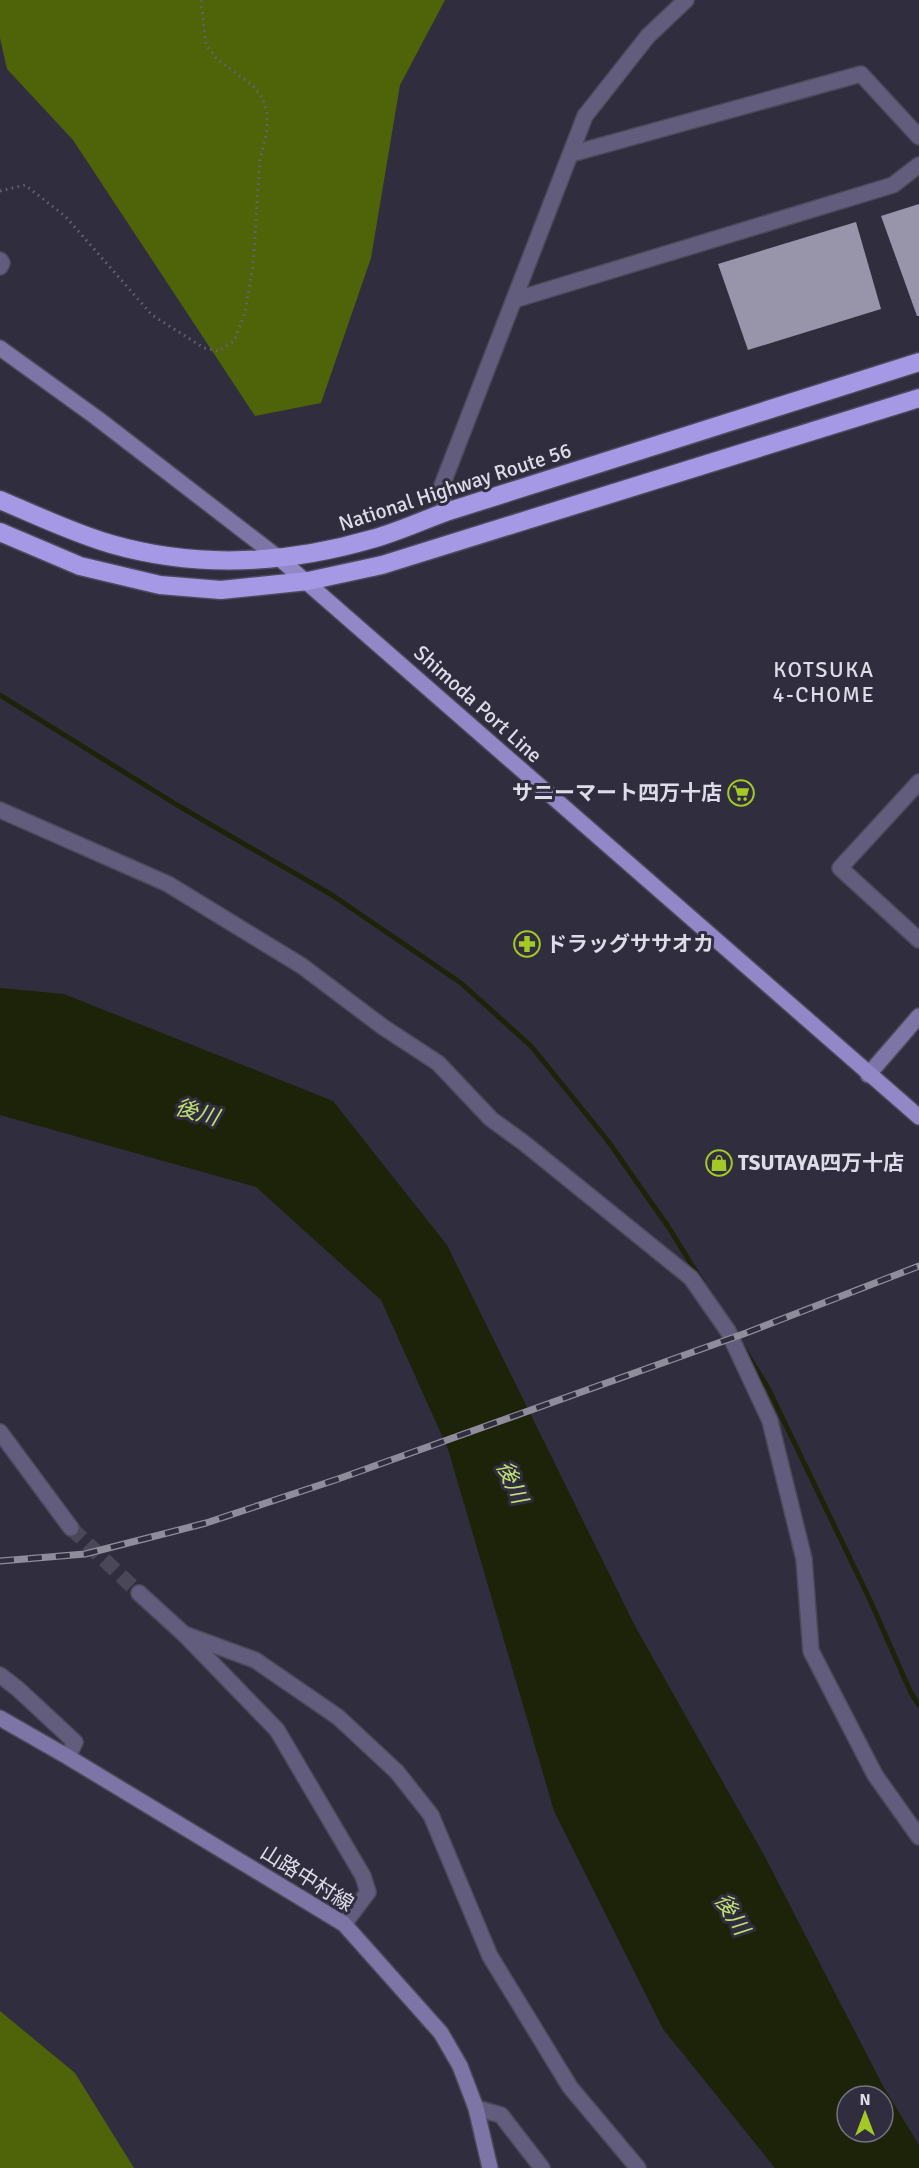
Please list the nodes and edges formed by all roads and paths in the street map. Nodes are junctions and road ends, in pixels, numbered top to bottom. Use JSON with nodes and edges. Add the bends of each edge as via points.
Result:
{"nodes":[{"id":1,"x":201,"y":0,"type":"edge"},
{"id":2,"x":686,"y":0,"type":"edge"},
{"id":3,"x":919,"y":137,"type":"edge"},
{"id":4,"x":571,"y":154,"type":"junction"},
{"id":5,"x":919,"y":165,"type":"edge"},
{"id":6,"x":0,"y":191,"type":"edge"},
{"id":7,"x":0,"y":260,"type":"edge"},
{"id":8,"x":0,"y":267,"type":"edge"},
{"id":9,"x":514,"y":300,"type":"junction"},
{"id":10,"x":0,"y":348,"type":"edge"},
{"id":11,"x":919,"y":362,"type":"edge"},
{"id":12,"x":919,"y":398,"type":"edge"},
{"id":13,"x":0,"y":500,"type":"edge"},
{"id":14,"x":446,"y":512,"type":"junction"},
{"id":15,"x":0,"y":532,"type":"edge"},
{"id":16,"x":280,"y":559,"type":"junction"},
{"id":17,"x":308,"y":581,"type":"junction"},
{"id":18,"x":919,"y":782,"type":"edge"},
{"id":19,"x":0,"y":810,"type":"edge"},
{"id":20,"x":919,"y":940,"type":"edge"},
{"id":21,"x":919,"y":1016,"type":"edge"},
{"id":22,"x":868,"y":1075,"type":"junction"},
{"id":23,"x":919,"y":1117,"type":"edge"},
{"id":24,"x":0,"y":1432,"type":"edge"},
{"id":25,"x":71,"y":1527,"type":"tunnel mouth"},
{"id":26,"x":139,"y":1593,"type":"tunnel mouth"},
{"id":27,"x":184,"y":1634,"type":"junction"},
{"id":28,"x":0,"y":1675,"type":"edge"},
{"id":29,"x":0,"y":1718,"type":"edge"},
{"id":30,"x":68,"y":1757,"type":"junction"},
{"id":31,"x":919,"y":1836,"type":"edge"},
{"id":32,"x":344,"y":1924,"type":"junction"},
{"id":33,"x":476,"y":2108,"type":"junction"},
{"id":34,"x":490,"y":2168,"type":"edge"},
{"id":35,"x":542,"y":2168,"type":"edge"},
{"id":36,"x":638,"y":2168,"type":"edge"}],
"edges":[{"from":1,"to":6,"type":"path","via":[[206,45],[217,59],[254,86],[267,111],[254,265],[245,313],[234,341],[219,351],[204,348],[152,315],[65,216],[25,185]]},
{"from":2,"to":4,"type":"street","via":[[648,36],[585,116]]},
{"from":3,"to":4,"type":"street","via":[[861,74]]},
{"from":4,"to":9,"type":"street"},
{"from":5,"to":9,"type":"street","via":[[893,185]]},
{"from":7,"to":8,"type":"street"},
{"from":9,"to":14,"type":"street","via":[[441,488]]},
{"from":10,"to":16,"type":"main road"},
{"from":11,"to":14,"type":"highway","name":"National Highway Route 56"},
{"from":12,"to":17,"type":"highway","via":[[382,565]]},
{"from":13,"to":16,"type":"highway","name":"National Highway Route 56","via":[[108,543],[142,552],[217,560]]},
{"from":14,"to":16,"type":"highway","name":"National Highway Route 56","via":[[375,538]]},
{"from":15,"to":17,"type":"highway","via":[[80,566],[160,585],[221,590]]},
{"from":16,"to":17,"type":"main road","name":"Shimoda Port Line"},
{"from":17,"to":22,"type":"main road","name":"Shimoda Port Line"},
{"from":18,"to":20,"type":"street","via":[[840,868]]},
{"from":19,"to":31,"type":"street","via":[[168,884],[302,966],[382,1027],[438,1063],[491,1119],[691,1278],[728,1330],[770,1421],[804,1559],[811,1651],[874,1775]]},
{"from":21,"to":22,"type":"main road"},
{"from":22,"to":23,"type":"main road","name":"Shimoda Port Line"},
{"from":24,"to":25,"type":"street"},
{"from":26,"to":27,"type":"street"},
{"from":27,"to":32,"type":"street","via":[[277,1730],[363,1876],[368,1892]]},
{"from":27,"to":36,"type":"street","via":[[255,1660],[338,1717],[397,1772],[431,1815],[490,1956],[570,2087]]},
{"from":28,"to":30,"type":"street","via":[[75,1742]]},
{"from":29,"to":30,"type":"main road","name":"山路中村線"},
{"from":30,"to":32,"type":"main road","name":"山路中村線"},
{"from":32,"to":33,"type":"main road","name":"山路中村線","via":[[441,2033],[460,2066]]},
{"from":33,"to":34,"type":"main road","name":"山路中村線"},
{"from":33,"to":35,"type":"street","via":[[501,2115]]}]}
